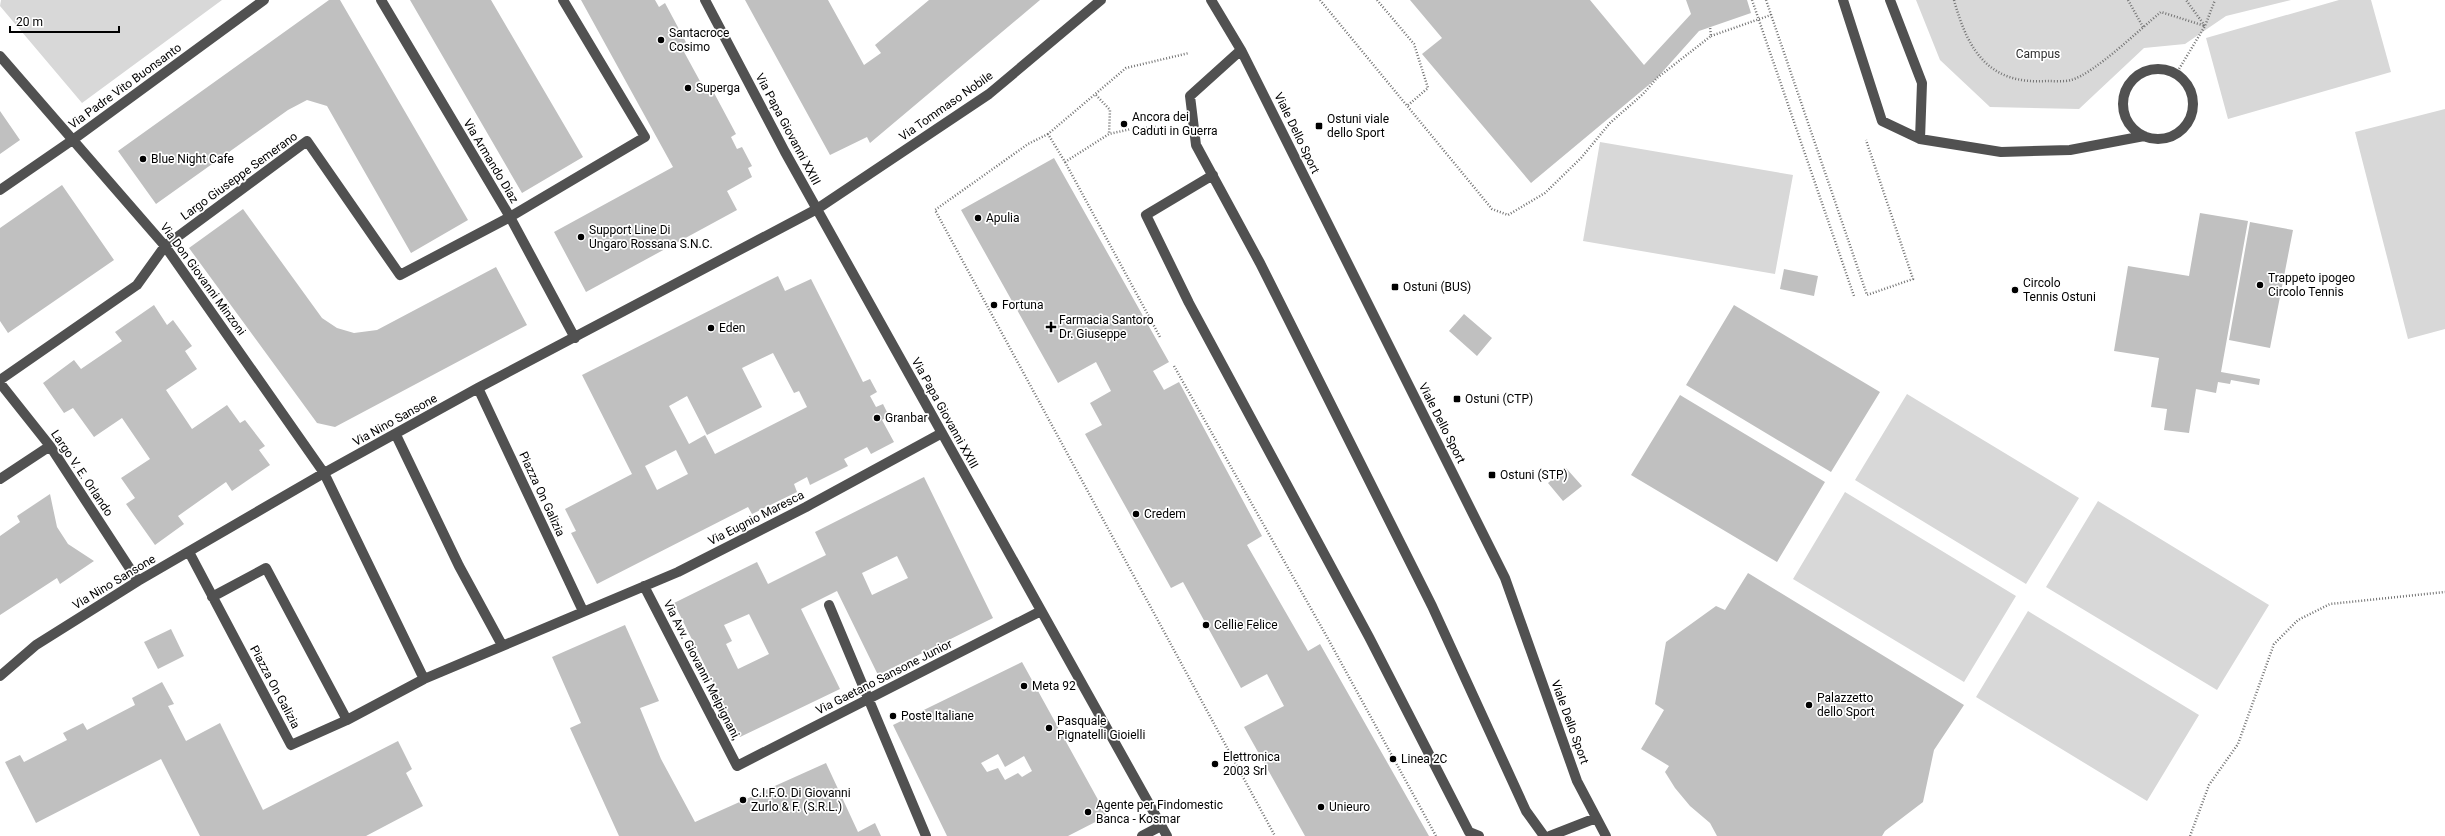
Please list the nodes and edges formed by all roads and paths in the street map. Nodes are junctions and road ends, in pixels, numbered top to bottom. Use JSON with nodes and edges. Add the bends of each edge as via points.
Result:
{"nodes":[{"id":1,"x":264,"y":0,"type":"edge"},
{"id":2,"x":381,"y":0,"type":"edge"},
{"id":3,"x":563,"y":0,"type":"edge"},
{"id":4,"x":704,"y":0,"type":"edge"},
{"id":5,"x":1101,"y":0,"type":"edge"},
{"id":6,"x":1211,"y":0,"type":"edge"},
{"id":7,"x":1320,"y":0,"type":"edge"},
{"id":8,"x":1377,"y":0,"type":"edge"},
{"id":9,"x":1752,"y":0,"type":"edge"},
{"id":10,"x":1766,"y":0,"type":"edge"},
{"id":11,"x":1843,"y":0,"type":"edge"},
{"id":12,"x":1890,"y":0,"type":"edge"},
{"id":13,"x":1954,"y":0,"type":"edge"},
{"id":14,"x":2128,"y":0,"type":"edge"},
{"id":15,"x":2186,"y":0,"type":"edge"},
{"id":16,"x":2215,"y":0,"type":"edge"},
{"id":17,"x":1771,"y":16,"type":"junction"},
{"id":18,"x":1758,"y":20,"type":"junction"},
{"id":19,"x":2205,"y":26,"type":"junction"},
{"id":20,"x":2143,"y":27,"type":"junction"},
{"id":21,"x":1709,"y":28,"type":"dead end"},
{"id":22,"x":1711,"y":36,"type":"junction"},
{"id":23,"x":1241,"y":50,"type":"junction"},
{"id":24,"x":1189,"y":53,"type":"dead end"},
{"id":25,"x":0,"y":56,"type":"edge"},
{"id":26,"x":2176,"y":74,"type":"junction"},
{"id":27,"x":1096,"y":96,"type":"junction"},
{"id":28,"x":1407,"y":106,"type":"junction"},
{"id":29,"x":1156,"y":127,"type":"dead end"},
{"id":30,"x":1048,"y":134,"type":"junction"},
{"id":31,"x":1109,"y":134,"type":"junction"},
{"id":32,"x":1864,"y":136,"type":"dead end"},
{"id":33,"x":2144,"y":136,"type":"junction"},
{"id":34,"x":74,"y":139,"type":"junction"},
{"id":35,"x":1920,"y":139,"type":"junction"},
{"id":36,"x":1065,"y":162,"type":"junction"},
{"id":37,"x":1213,"y":175,"type":"junction"},
{"id":38,"x":0,"y":190,"type":"edge"},
{"id":39,"x":817,"y":209,"type":"junction"},
{"id":40,"x":510,"y":217,"type":"junction"},
{"id":41,"x":165,"y":246,"type":"junction"},
{"id":42,"x":1854,"y":296,"type":"dead end"},
{"id":43,"x":1160,"y":337,"type":"dead end"},
{"id":44,"x":575,"y":338,"type":"junction"},
{"id":45,"x":1174,"y":366,"type":"dead end"},
{"id":46,"x":0,"y":380,"type":"edge"},
{"id":47,"x":0,"y":383,"type":"edge"},
{"id":48,"x":478,"y":388,"type":"junction"},
{"id":49,"x":942,"y":433,"type":"junction"},
{"id":50,"x":396,"y":435,"type":"junction"},
{"id":51,"x":50,"y":446,"type":"junction"},
{"id":52,"x":324,"y":473,"type":"junction"},
{"id":53,"x":0,"y":479,"type":"edge"},
{"id":54,"x":189,"y":552,"type":"junction"},
{"id":55,"x":138,"y":581,"type":"junction"},
{"id":56,"x":644,"y":586,"type":"junction"},
{"id":57,"x":2445,"y":592,"type":"edge"},
{"id":58,"x":212,"y":597,"type":"junction"},
{"id":59,"x":829,"y":605,"type":"dead end"},
{"id":60,"x":1041,"y":611,"type":"junction"},
{"id":61,"x":579,"y":613,"type":"junction"},
{"id":62,"x":502,"y":645,"type":"junction"},
{"id":63,"x":0,"y":676,"type":"edge"},
{"id":64,"x":424,"y":679,"type":"junction"},
{"id":65,"x":868,"y":700,"type":"junction"},
{"id":66,"x":347,"y":720,"type":"junction"},
{"id":67,"x":737,"y":766,"type":"joint"},
{"id":68,"x":1596,"y":818,"type":"junction"},
{"id":69,"x":1161,"y":826,"type":"junction"},
{"id":70,"x":926,"y":836,"type":"edge"},
{"id":71,"x":1142,"y":836,"type":"edge"},
{"id":72,"x":1167,"y":836,"type":"edge"},
{"id":73,"x":1275,"y":836,"type":"edge"},
{"id":74,"x":1436,"y":836,"type":"edge"},
{"id":75,"x":1479,"y":836,"type":"edge"},
{"id":76,"x":1544,"y":836,"type":"edge"},
{"id":77,"x":1550,"y":836,"type":"edge"},
{"id":78,"x":1606,"y":836,"type":"edge"},
{"id":79,"x":2190,"y":836,"type":"edge"}],
"edges":[{"from":1,"to":34,"type":"street","name":"Via Padre Vito Buonsanto"},
{"from":2,"to":40,"type":"street","name":"Via Armando Diaz"},
{"from":3,"to":40,"type":"street","via":[[645,137]]},
{"from":4,"to":39,"type":"street","name":"Via Papa Giovanni XXIII"},
{"from":5,"to":39,"type":"street","name":"Via Tommaso Nobile","via":[[989,94]]},
{"from":6,"to":23,"type":"street","name":"Viale Dello Sport"},
{"from":7,"to":28,"type":"path"},
{"from":8,"to":28,"type":"path","via":[[1414,44],[1428,88]]},
{"from":9,"to":18,"type":"path"},
{"from":10,"to":17,"type":"path"},
{"from":11,"to":35,"type":"street","via":[[1882,121]]},
{"from":12,"to":35,"type":"street","via":[[1922,83]]},
{"from":13,"to":20,"type":"path","via":[[1961,24],[1977,54],[1995,72],[2032,82],[2072,80],[2098,64]]},
{"from":14,"to":20,"type":"path"},
{"from":15,"to":19,"type":"path"},
{"from":16,"to":19,"type":"path"},
{"from":17,"to":18,"type":"path"},
{"from":17,"to":32,"type":"path","via":[[1867,295],[1913,279]]},
{"from":18,"to":22,"type":"path"},
{"from":18,"to":42,"type":"path"},
{"from":19,"to":20,"type":"path","via":[[2161,12]]},
{"from":19,"to":26,"type":"path"},
{"from":21,"to":22,"type":"path"},
{"from":22,"to":28,"type":"path","via":[[1657,78],[1610,123],[1581,158],[1545,193],[1508,215],[1492,209]]},
{"from":23,"to":37,"type":"street","via":[[1190,96],[1196,145]]},
{"from":23,"to":68,"type":"street","name":"Viale Dello Sport","via":[[1505,578],[1577,782]]},
{"from":24,"to":27,"type":"path","via":[[1126,68]]},
{"from":25,"to":34,"type":"street","name":"Via Don Giovanni Minzoni"},
{"from":26,"to":33,"type":"street","via":[[2191,92],[2193,103],[2186,125],[2178,133],[2167,138]]},
{"from":26,"to":33,"type":"street","via":[[2166,70],[2144,73],[2127,88],[2124,110],[2128,121]]},
{"from":27,"to":30,"type":"path"},
{"from":27,"to":31,"type":"path","via":[[1110,110]]},
{"from":29,"to":31,"type":"path"},
{"from":30,"to":36,"type":"path"},
{"from":30,"to":73,"type":"path","via":[[1028,144],[935,210]]},
{"from":31,"to":36,"type":"path"},
{"from":33,"to":35,"type":"street","via":[[2070,150],[2001,152]]},
{"from":34,"to":38,"type":"street","name":"Via Padre Vito Buonsanto"},
{"from":34,"to":41,"type":"street","name":"Via Don Giovanni Minzoni"},
{"from":36,"to":43,"type":"path"},
{"from":37,"to":75,"type":"street","via":[[1146,215],[1189,303],[1369,637],[1470,832]]},
{"from":37,"to":76,"type":"street","via":[[1260,263],[1432,606],[1526,811]]},
{"from":39,"to":44,"type":"street","name":"Via Nino Sansone"},
{"from":39,"to":49,"type":"street","name":"Via Papa Giovanni XXIII"},
{"from":40,"to":41,"type":"street","name":"Largo Giuseppe Semerano","via":[[400,276],[307,140]]},
{"from":40,"to":44,"type":"street","name":"Via Armando Diaz"},
{"from":41,"to":46,"type":"street","name":"Largo Giuseppe Semerano","via":[[137,285]]},
{"from":41,"to":52,"type":"street","name":"Via Don Giovanni Minzoni"},
{"from":44,"to":48,"type":"street","name":"Via Nino Sansone"},
{"from":45,"to":74,"type":"path"},
{"from":47,"to":51,"type":"street","name":"Largo V. E. Orlando"},
{"from":48,"to":50,"type":"street","name":"Via Nino Sansone"},
{"from":48,"to":61,"type":"street","name":"Piazza On Galizia"},
{"from":49,"to":56,"type":"street","name":"Via Eugnio Maresca","via":[[806,507],[678,572]]},
{"from":49,"to":60,"type":"street","name":"Via Papa Giovanni XXIII"},
{"from":50,"to":52,"type":"street","name":"Via Nino Sansone"},
{"from":50,"to":62,"type":"street","via":[[459,566]]},
{"from":51,"to":53,"type":"street"},
{"from":51,"to":55,"type":"street","name":"Largo V. E. Orlando"},
{"from":52,"to":54,"type":"street","name":"Via Nino Sansone"},
{"from":52,"to":64,"type":"street"},
{"from":54,"to":55,"type":"street","name":"Via Nino Sansone"},
{"from":54,"to":58,"type":"street","name":"Piazza On Galizia"},
{"from":55,"to":63,"type":"street","name":"Via Nino Sansone","via":[[36,645]]},
{"from":56,"to":61,"type":"street","name":"Via Eugnio Maresca"},
{"from":56,"to":67,"type":"street","name":"Via Avv. Giovanni Melpignani,"},
{"from":57,"to":79,"type":"path","via":[[2330,604],[2298,620],[2274,644],[2238,744],[2209,786]]},
{"from":58,"to":66,"type":"street","name":"Piazza On Galizia","via":[[291,745]]},
{"from":58,"to":66,"type":"street","via":[[266,568]]},
{"from":59,"to":65,"type":"street"},
{"from":60,"to":65,"type":"street","name":"Via Gaetano Sansone Junior"},
{"from":60,"to":69,"type":"street","name":"Via Papa Giovanni XXIII"},
{"from":61,"to":62,"type":"street","name":"Piazza On Galizia"},
{"from":62,"to":64,"type":"street","name":"Piazza On Galizia"},
{"from":64,"to":66,"type":"street","name":"Piazza On Galizia"},
{"from":65,"to":67,"type":"street","name":"Via Gaetano Sansone Junior"},
{"from":65,"to":70,"type":"street"},
{"from":68,"to":77,"type":"street"},
{"from":68,"to":78,"type":"street","name":"Viale Dello Sport"},
{"from":69,"to":71,"type":"street"},
{"from":69,"to":72,"type":"street","name":"Via Papa Giovanni XXIII"}]}
